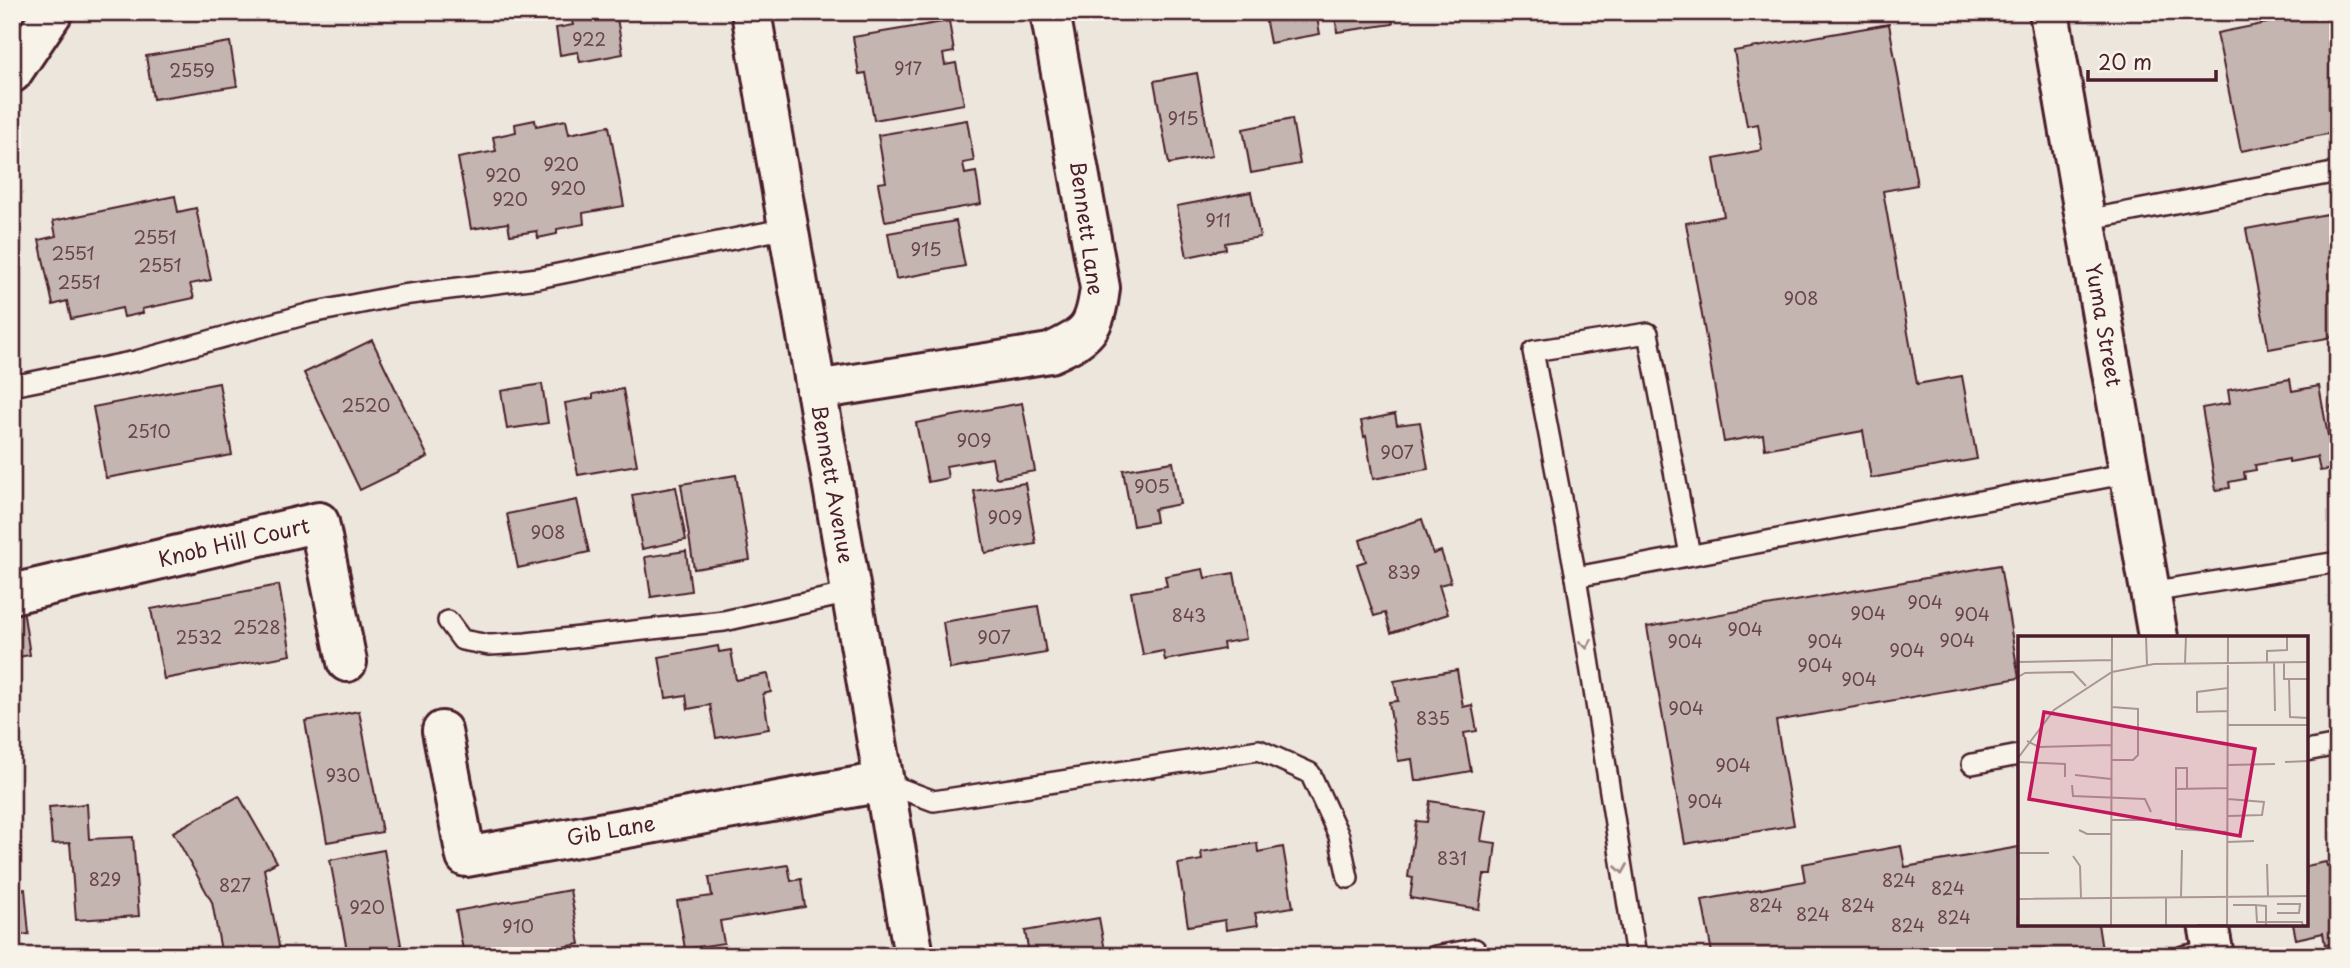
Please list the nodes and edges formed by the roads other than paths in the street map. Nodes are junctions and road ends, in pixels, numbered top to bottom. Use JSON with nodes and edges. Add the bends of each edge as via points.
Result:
{"nodes":[{"id":1,"x":53,"y":12,"type":"edge"},
{"id":2,"x":751,"y":12,"type":"edge"},
{"id":3,"x":1050,"y":12,"type":"edge"},
{"id":4,"x":2049,"y":12,"type":"edge"},
{"id":5,"x":12,"y":73,"type":"edge"},
{"id":6,"x":2338,"y":172,"type":"edge"},
{"id":7,"x":2085,"y":220,"type":"junction"},
{"id":8,"x":788,"y":228,"type":"junction"},
{"id":9,"x":12,"y":386,"type":"edge"},
{"id":10,"x":816,"y":390,"type":"junction"},
{"id":11,"x":2129,"y":473,"type":"junction"},
{"id":12,"x":1689,"y":555,"type":"junction"},
{"id":13,"x":2338,"y":562,"type":"edge"},
{"id":14,"x":1576,"y":577,"type":"junction"},
{"id":15,"x":2150,"y":592,"type":"junction"},
{"id":16,"x":850,"y":593,"type":"junction"},
{"id":17,"x":12,"y":594,"type":"edge"},
{"id":18,"x":448,"y":621,"type":"dead end"},
{"id":19,"x":2158,"y":636,"type":"edge"},
{"id":20,"x":347,"y":662,"type":"dead end"},
{"id":21,"x":442,"y":731,"type":"dead end"},
{"id":22,"x":2338,"y":745,"type":"edge"},
{"id":23,"x":2308,"y":751,"type":"edge"},
{"id":24,"x":2018,"y":755,"type":"edge"},
{"id":25,"x":1972,"y":764,"type":"dead end"},
{"id":26,"x":883,"y":782,"type":"junction"},
{"id":27,"x":1348,"y":878,"type":"dead end"},
{"id":28,"x":1475,"y":949,"type":"dead end"},
{"id":29,"x":914,"y":956,"type":"edge"},
{"id":30,"x":1435,"y":956,"type":"edge"},
{"id":31,"x":1636,"y":956,"type":"edge"}],
"edges":[{"from":1,"to":5,"type":"street"},
{"from":2,"to":8,"type":"street","name":"Bennett Avenue"},
{"from":3,"to":10,"type":"street","name":"Bennett Lane","via":[[1100,288],[1097,315],[1078,340],[1050,353]]},
{"from":4,"to":7,"type":"street","name":"Yuma Street"},
{"from":6,"to":7,"type":"lane"},
{"from":7,"to":11,"type":"street","name":"Yuma Street"},
{"from":8,"to":9,"type":"lane","via":[[538,278],[402,295],[311,313],[136,361]]},
{"from":8,"to":10,"type":"street","name":"Bennett Avenue"},
{"from":10,"to":16,"type":"street","name":"Bennett Avenue"},
{"from":11,"to":12,"type":"lane"},
{"from":11,"to":15,"type":"street","name":"Yuma Street"},
{"from":12,"to":14,"type":"lane"},
{"from":12,"to":14,"type":"lane","via":[[1648,333],[1533,351]]},
{"from":13,"to":15,"type":"lane"},
{"from":14,"to":31,"type":"lane","one_way":true},
{"from":15,"to":19,"type":"street","name":"Yuma Street"},
{"from":16,"to":18,"type":"lane","via":[[724,621],[526,643],[489,645],[462,640]]},
{"from":16,"to":26,"type":"street","name":"Bennett Avenue"},
{"from":17,"to":20,"type":"street","name":"Knob Hill Court","via":[[319,522]]},
{"from":21,"to":26,"type":"street","name":"Gib Lane","via":[[466,857]]},
{"from":22,"to":23,"type":"lane"},
{"from":24,"to":25,"type":"lane"},
{"from":26,"to":27,"type":"lane","via":[[934,801],[1259,750],[1310,773],[1339,836]]},
{"from":26,"to":29,"type":"street","name":"Bennett Avenue"},
{"from":28,"to":30,"type":"lane"}]}
